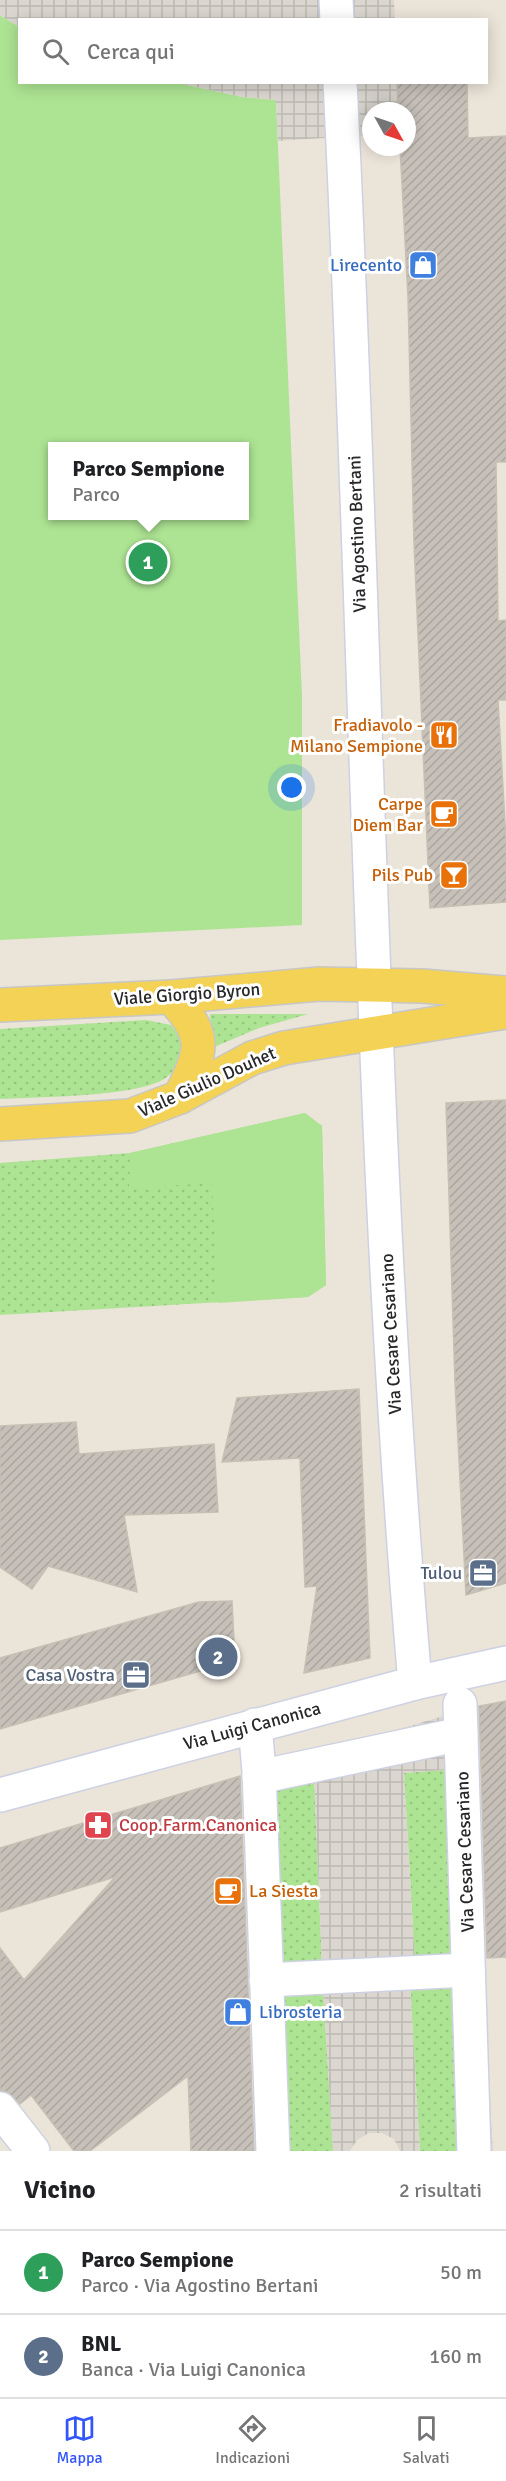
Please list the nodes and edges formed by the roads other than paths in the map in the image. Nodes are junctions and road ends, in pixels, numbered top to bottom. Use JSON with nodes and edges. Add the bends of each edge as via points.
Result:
{"nodes":[{"id":1,"x":336,"y":0,"type":"edge"},
{"id":2,"x":337,"y":18,"type":"edge"},
{"id":3,"x":340,"y":84,"type":"edge"},
{"id":4,"x":375,"y":985,"type":"junction"},
{"id":5,"x":506,"y":993,"type":"edge"},
{"id":6,"x":171,"y":997,"type":"junction"},
{"id":7,"x":0,"y":1005,"type":"edge"},
{"id":8,"x":506,"y":1012,"type":"edge"},
{"id":9,"x":376,"y":1034,"type":"junction"},
{"id":10,"x":180,"y":1097,"type":"junction"},
{"id":11,"x":0,"y":1124,"type":"edge"},
{"id":12,"x":506,"y":1663,"type":"edge"},
{"id":13,"x":415,"y":1683,"type":"junction"},
{"id":14,"x":255,"y":1725,"type":"junction"},
{"id":15,"x":259,"y":1777,"type":"junction"},
{"id":16,"x":0,"y":1795,"type":"edge"},
{"id":17,"x":468,"y":1970,"type":"junction"},
{"id":18,"x":266,"y":1980,"type":"junction"},
{"id":19,"x":0,"y":2109,"type":"edge"},
{"id":20,"x":33,"y":2151,"type":"edge"},
{"id":21,"x":273,"y":2151,"type":"edge"},
{"id":22,"x":474,"y":2151,"type":"edge"}],
"edges":[{"from":1,"to":2,"type":"street"},
{"from":3,"to":4,"type":"street","name":"Via Agostino Bertani"},
{"from":4,"to":5,"type":"main road","name":"Viale Giorgio Byron"},
{"from":4,"to":6,"type":"main road","name":"Viale Giorgio Byron","via":[[319,984]]},
{"from":4,"to":9,"type":"street","name":"Via Cesare Cesariano"},
{"from":6,"to":7,"type":"main road","name":"Viale Giorgio Byron"},
{"from":6,"to":10,"type":"main road","via":[[188,1014],[200,1047]]},
{"from":8,"to":9,"type":"main road","name":"Viale Giulio Douhet"},
{"from":9,"to":10,"type":"main road","name":"Viale Giulio Douhet","via":[[284,1048],[252,1058]]},
{"from":9,"to":13,"type":"street","name":"Via Cesare Cesariano","via":[[391,1339]]},
{"from":10,"to":11,"type":"main road","name":"Viale Giulio Douhet","via":[[130,1116]]},
{"from":12,"to":13,"type":"street","name":"Via Luigi Canonica"},
{"from":13,"to":14,"type":"street","name":"Via Luigi Canonica"},
{"from":14,"to":15,"type":"street"},
{"from":14,"to":16,"type":"street","name":"Via Luigi Canonica"},
{"from":15,"to":17,"type":"street","name":"Via Cesare Cesariano","via":[[460,1719]]},
{"from":15,"to":18,"type":"street"},
{"from":17,"to":18,"type":"street"},
{"from":17,"to":22,"type":"street","name":"Via Cesare Cesariano"},
{"from":18,"to":21,"type":"street"},
{"from":19,"to":20,"type":"street"}]}
